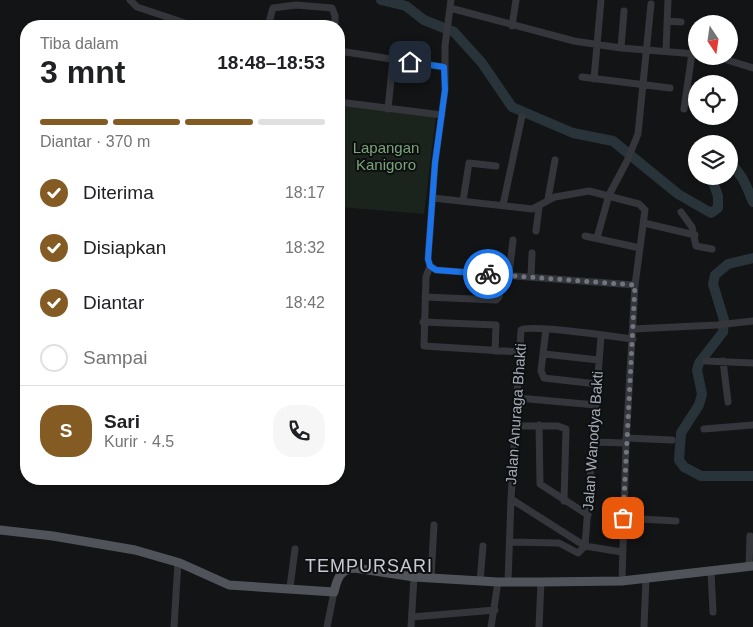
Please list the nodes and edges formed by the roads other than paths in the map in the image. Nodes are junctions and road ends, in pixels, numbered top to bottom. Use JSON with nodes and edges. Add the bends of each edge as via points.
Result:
{"nodes":[{"id":1,"x":130,"y":0,"type":"edge"},
{"id":2,"x":451,"y":0,"type":"edge"},
{"id":3,"x":516,"y":0,"type":"edge"},
{"id":4,"x":601,"y":0,"type":"edge"},
{"id":5,"x":668,"y":0,"type":"edge"},
{"id":6,"x":651,"y":4,"type":"dead end"},
{"id":7,"x":450,"y":8,"type":"junction"},
{"id":8,"x":624,"y":11,"type":"dead end"},
{"id":9,"x":176,"y":20,"type":"edge"},
{"id":10,"x":270,"y":20,"type":"edge"},
{"id":11,"x":335,"y":20,"type":"edge"},
{"id":12,"x":667,"y":21,"type":"junction"},
{"id":13,"x":681,"y":22,"type":"dead end"},
{"id":14,"x":512,"y":26,"type":"junction"},
{"id":15,"x":596,"y":44,"type":"junction"},
{"id":16,"x":620,"y":48,"type":"junction"},
{"id":17,"x":648,"y":50,"type":"junction"},
{"id":18,"x":666,"y":51,"type":"junction"},
{"id":19,"x":345,"y":52,"type":"edge"},
{"id":20,"x":688,"y":53,"type":"edge"},
{"id":21,"x":393,"y":59,"type":"junction"},
{"id":22,"x":692,"y":65,"type":"edge"},
{"id":23,"x":444,"y":67,"type":"junction"},
{"id":24,"x":582,"y":77,"type":"dead end"},
{"id":25,"x":594,"y":79,"type":"junction"},
{"id":26,"x":644,"y":86,"type":"junction"},
{"id":27,"x":670,"y":88,"type":"dead end"},
{"id":28,"x":345,"y":103,"type":"edge"},
{"id":29,"x":388,"y":109,"type":"junction"},
{"id":30,"x":684,"y":109,"type":"dead end"},
{"id":31,"x":442,"y":115,"type":"junction"},
{"id":32,"x":522,"y":116,"type":"dead end"},
{"id":33,"x":556,"y":160,"type":"dead end"},
{"id":34,"x":496,"y":166,"type":"dead end"},
{"id":35,"x":609,"y":195,"type":"junction"},
{"id":36,"x":433,"y":198,"type":"junction"},
{"id":37,"x":548,"y":199,"type":"junction"},
{"id":38,"x":463,"y":201,"type":"junction"},
{"id":39,"x":503,"y":205,"type":"junction"},
{"id":40,"x":539,"y":207,"type":"junction"},
{"id":41,"x":644,"y":223,"type":"junction"},
{"id":42,"x":678,"y":230,"type":"junction"},
{"id":43,"x":536,"y":231,"type":"dead end"},
{"id":44,"x":695,"y":235,"type":"junction"},
{"id":45,"x":586,"y":236,"type":"dead end"},
{"id":46,"x":597,"y":238,"type":"junction"},
{"id":47,"x":512,"y":240,"type":"dead end"},
{"id":48,"x":640,"y":248,"type":"junction"},
{"id":49,"x":712,"y":249,"type":"dead end"},
{"id":50,"x":532,"y":253,"type":"dead end"},
{"id":51,"x":430,"y":266,"type":"junction"},
{"id":52,"x":505,"y":275,"type":"junction"},
{"id":53,"x":531,"y":276,"type":"junction"},
{"id":54,"x":635,"y":285,"type":"junction"},
{"id":55,"x":425,"y":297,"type":"junction"},
{"id":56,"x":753,"y":321,"type":"edge"},
{"id":57,"x":424,"y":322,"type":"junction"},
{"id":58,"x":546,"y":329,"type":"junction"},
{"id":59,"x":633,"y":329,"type":"junction"},
{"id":60,"x":601,"y":336,"type":"junction"},
{"id":61,"x":633,"y":339,"type":"junction"},
{"id":62,"x":495,"y":351,"type":"junction"},
{"id":63,"x":520,"y":352,"type":"junction"},
{"id":64,"x":544,"y":354,"type":"junction"},
{"id":65,"x":599,"y":360,"type":"junction"},
{"id":66,"x":706,"y":361,"type":"dead end"},
{"id":67,"x":724,"y":361,"type":"junction"},
{"id":68,"x":753,"y":363,"type":"edge"},
{"id":69,"x":597,"y":384,"type":"junction"},
{"id":70,"x":518,"y":398,"type":"junction"},
{"id":71,"x":728,"y":402,"type":"dead end"},
{"id":72,"x":596,"y":405,"type":"junction"},
{"id":73,"x":539,"y":425,"type":"junction"},
{"id":74,"x":753,"y":425,"type":"edge"},
{"id":75,"x":516,"y":426,"type":"junction"},
{"id":76,"x":704,"y":429,"type":"dead end"},
{"id":77,"x":672,"y":440,"type":"dead end"},
{"id":78,"x":626,"y":441,"type":"junction"},
{"id":79,"x":593,"y":442,"type":"junction"},
{"id":80,"x":511,"y":499,"type":"junction"},
{"id":81,"x":564,"y":500,"type":"junction"},
{"id":82,"x":588,"y":515,"type":"junction"},
{"id":83,"x":623,"y":518,"type":"junction"},
{"id":84,"x":676,"y":521,"type":"dead end"},
{"id":85,"x":434,"y":525,"type":"dead end"},
{"id":86,"x":0,"y":530,"type":"edge"},
{"id":87,"x":750,"y":536,"type":"dead end"},
{"id":88,"x":510,"y":542,"type":"junction"},
{"id":89,"x":483,"y":546,"type":"dead end"},
{"id":90,"x":585,"y":546,"type":"junction"},
{"id":91,"x":295,"y":549,"type":"dead end"},
{"id":92,"x":622,"y":552,"type":"junction"},
{"id":93,"x":178,"y":562,"type":"junction"},
{"id":94,"x":751,"y":566,"type":"edge"},
{"id":95,"x":711,"y":571,"type":"junction"},
{"id":96,"x":414,"y":577,"type":"junction"},
{"id":97,"x":431,"y":578,"type":"junction"},
{"id":98,"x":646,"y":578,"type":"junction"},
{"id":99,"x":480,"y":581,"type":"junction"},
{"id":100,"x":622,"y":581,"type":"junction"},
{"id":101,"x":498,"y":582,"type":"junction"},
{"id":102,"x":508,"y":582,"type":"junction"},
{"id":103,"x":541,"y":582,"type":"junction"},
{"id":104,"x":290,"y":587,"type":"junction"},
{"id":105,"x":334,"y":592,"type":"junction"},
{"id":106,"x":494,"y":610,"type":"junction"},
{"id":107,"x":713,"y":612,"type":"dead end"},
{"id":108,"x":412,"y":617,"type":"junction"},
{"id":109,"x":174,"y":627,"type":"edge"},
{"id":110,"x":327,"y":627,"type":"edge"},
{"id":111,"x":411,"y":627,"type":"edge"},
{"id":112,"x":491,"y":627,"type":"edge"},
{"id":113,"x":539,"y":627,"type":"edge"},
{"id":114,"x":644,"y":627,"type":"edge"}],
"edges":[{"from":1,"to":9,"type":"street","via":[[137,7]]},
{"from":2,"to":7,"type":"street"},
{"from":3,"to":14,"type":"street"},
{"from":4,"to":15,"type":"street"},
{"from":5,"to":12,"type":"street"},
{"from":6,"to":17,"type":"street"},
{"from":7,"to":14,"type":"street"},
{"from":7,"to":23,"type":"street"},
{"from":8,"to":16,"type":"street"},
{"from":10,"to":11,"type":"street","via":[[274,8],[296,5],[332,8]]},
{"from":12,"to":13,"type":"street"},
{"from":12,"to":18,"type":"street"},
{"from":14,"to":15,"type":"street"},
{"from":15,"to":16,"type":"street"},
{"from":15,"to":25,"type":"street"},
{"from":16,"to":17,"type":"street"},
{"from":17,"to":18,"type":"street"},
{"from":17,"to":26,"type":"street"},
{"from":18,"to":20,"type":"street"},
{"from":19,"to":21,"type":"street"},
{"from":21,"to":23,"type":"street"},
{"from":21,"to":29,"type":"street"},
{"from":22,"to":30,"type":"street"},
{"from":23,"to":31,"type":"street"},
{"from":24,"to":25,"type":"street"},
{"from":25,"to":26,"type":"street"},
{"from":26,"to":27,"type":"street"},
{"from":26,"to":35,"type":"street","via":[[633,150]]},
{"from":28,"to":29,"type":"street"},
{"from":29,"to":31,"type":"street"},
{"from":31,"to":36,"type":"street"},
{"from":32,"to":39,"type":"street"},
{"from":33,"to":37,"type":"street"},
{"from":34,"to":38,"type":"street","via":[[469,163]]},
{"from":35,"to":37,"type":"street","via":[[580,191]]},
{"from":35,"to":41,"type":"street","via":[[642,206],[646,214]]},
{"from":35,"to":46,"type":"street"},
{"from":36,"to":38,"type":"street"},
{"from":36,"to":51,"type":"street"},
{"from":37,"to":40,"type":"street"},
{"from":38,"to":39,"type":"street"},
{"from":39,"to":40,"type":"street","via":[[528,209]]},
{"from":40,"to":43,"type":"street"},
{"from":41,"to":42,"type":"street"},
{"from":41,"to":48,"type":"street"},
{"from":42,"to":44,"type":"street"},
{"from":42,"to":44,"type":"street","via":[[682,215]]},
{"from":44,"to":49,"type":"street","via":[[696,246]]},
{"from":45,"to":46,"type":"street"},
{"from":46,"to":48,"type":"street"},
{"from":47,"to":52,"type":"street"},
{"from":48,"to":54,"type":"street"},
{"from":50,"to":53,"type":"street"},
{"from":51,"to":52,"type":"street","via":[[436,270]]},
{"from":51,"to":55,"type":"street","via":[[426,273]]},
{"from":52,"to":53,"type":"street"},
{"from":52,"to":55,"type":"street","via":[[496,300]]},
{"from":53,"to":54,"type":"street"},
{"from":54,"to":59,"type":"street"},
{"from":55,"to":57,"type":"street"},
{"from":56,"to":59,"type":"street"},
{"from":57,"to":62,"type":"street","via":[[424,346]]},
{"from":57,"to":62,"type":"street","via":[[494,325]]},
{"from":58,"to":60,"type":"street"},
{"from":58,"to":63,"type":"street","name":"Jalan Anuraga Bhakti","via":[[525,327]]},
{"from":58,"to":64,"type":"street"},
{"from":59,"to":61,"type":"street"},
{"from":60,"to":61,"type":"street"},
{"from":60,"to":65,"type":"street","name":"Jalan Wanodya Bakti"},
{"from":61,"to":78,"type":"street"},
{"from":62,"to":63,"type":"street"},
{"from":63,"to":70,"type":"street","name":"Jalan Anuraga Bhakti"},
{"from":64,"to":65,"type":"street"},
{"from":64,"to":69,"type":"street","via":[[542,373],[545,379]]},
{"from":65,"to":69,"type":"street","name":"Jalan Wanodya Bakti"},
{"from":66,"to":67,"type":"street"},
{"from":67,"to":68,"type":"street"},
{"from":67,"to":71,"type":"street"},
{"from":69,"to":72,"type":"street","name":"Jalan Wanodya Bakti"},
{"from":70,"to":72,"type":"street"},
{"from":70,"to":75,"type":"street","name":"Jalan Anuraga Bhakti"},
{"from":72,"to":79,"type":"street","name":"Jalan Wanodya Bakti"},
{"from":73,"to":75,"type":"street"},
{"from":73,"to":81,"type":"street","via":[[538,482]]},
{"from":73,"to":81,"type":"street","via":[[567,430]]},
{"from":74,"to":76,"type":"street"},
{"from":75,"to":80,"type":"street","name":"Jalan Anuraga Bhakti"},
{"from":77,"to":78,"type":"street"},
{"from":78,"to":79,"type":"street"},
{"from":78,"to":83,"type":"street"},
{"from":79,"to":82,"type":"street","name":"Jalan Wanodya Bakti"},
{"from":80,"to":88,"type":"street","name":"Jalan Anuraga Bhakti"},
{"from":80,"to":90,"type":"street"},
{"from":81,"to":82,"type":"street"},
{"from":82,"to":90,"type":"street","name":"Jalan Wanodya Bakti"},
{"from":83,"to":84,"type":"street"},
{"from":83,"to":92,"type":"street"},
{"from":85,"to":97,"type":"street"},
{"from":86,"to":93,"type":"main road","via":[[123,547]]},
{"from":87,"to":94,"type":"street"},
{"from":88,"to":90,"type":"street","via":[[559,543],[578,553]]},
{"from":88,"to":102,"type":"street","name":"Jalan Anuraga Bhakti"},
{"from":89,"to":99,"type":"street"},
{"from":90,"to":92,"type":"street"},
{"from":91,"to":104,"type":"street"},
{"from":92,"to":100,"type":"street"},
{"from":93,"to":104,"type":"main road","via":[[225,584]]},
{"from":93,"to":109,"type":"street"},
{"from":94,"to":95,"type":"main road"},
{"from":95,"to":98,"type":"main road"},
{"from":95,"to":107,"type":"street"},
{"from":96,"to":97,"type":"main road"},
{"from":96,"to":105,"type":"main road","via":[[349,568],[339,575]]},
{"from":96,"to":108,"type":"street"},
{"from":97,"to":99,"type":"main road"},
{"from":98,"to":100,"type":"main road"},
{"from":98,"to":114,"type":"street"},
{"from":99,"to":101,"type":"main road"},
{"from":100,"to":103,"type":"main road"},
{"from":101,"to":102,"type":"main road"},
{"from":101,"to":106,"type":"street"},
{"from":102,"to":103,"type":"main road"},
{"from":103,"to":113,"type":"street"},
{"from":104,"to":105,"type":"main road"},
{"from":105,"to":110,"type":"street"},
{"from":106,"to":108,"type":"street"},
{"from":106,"to":112,"type":"street"},
{"from":108,"to":111,"type":"street"}]}
